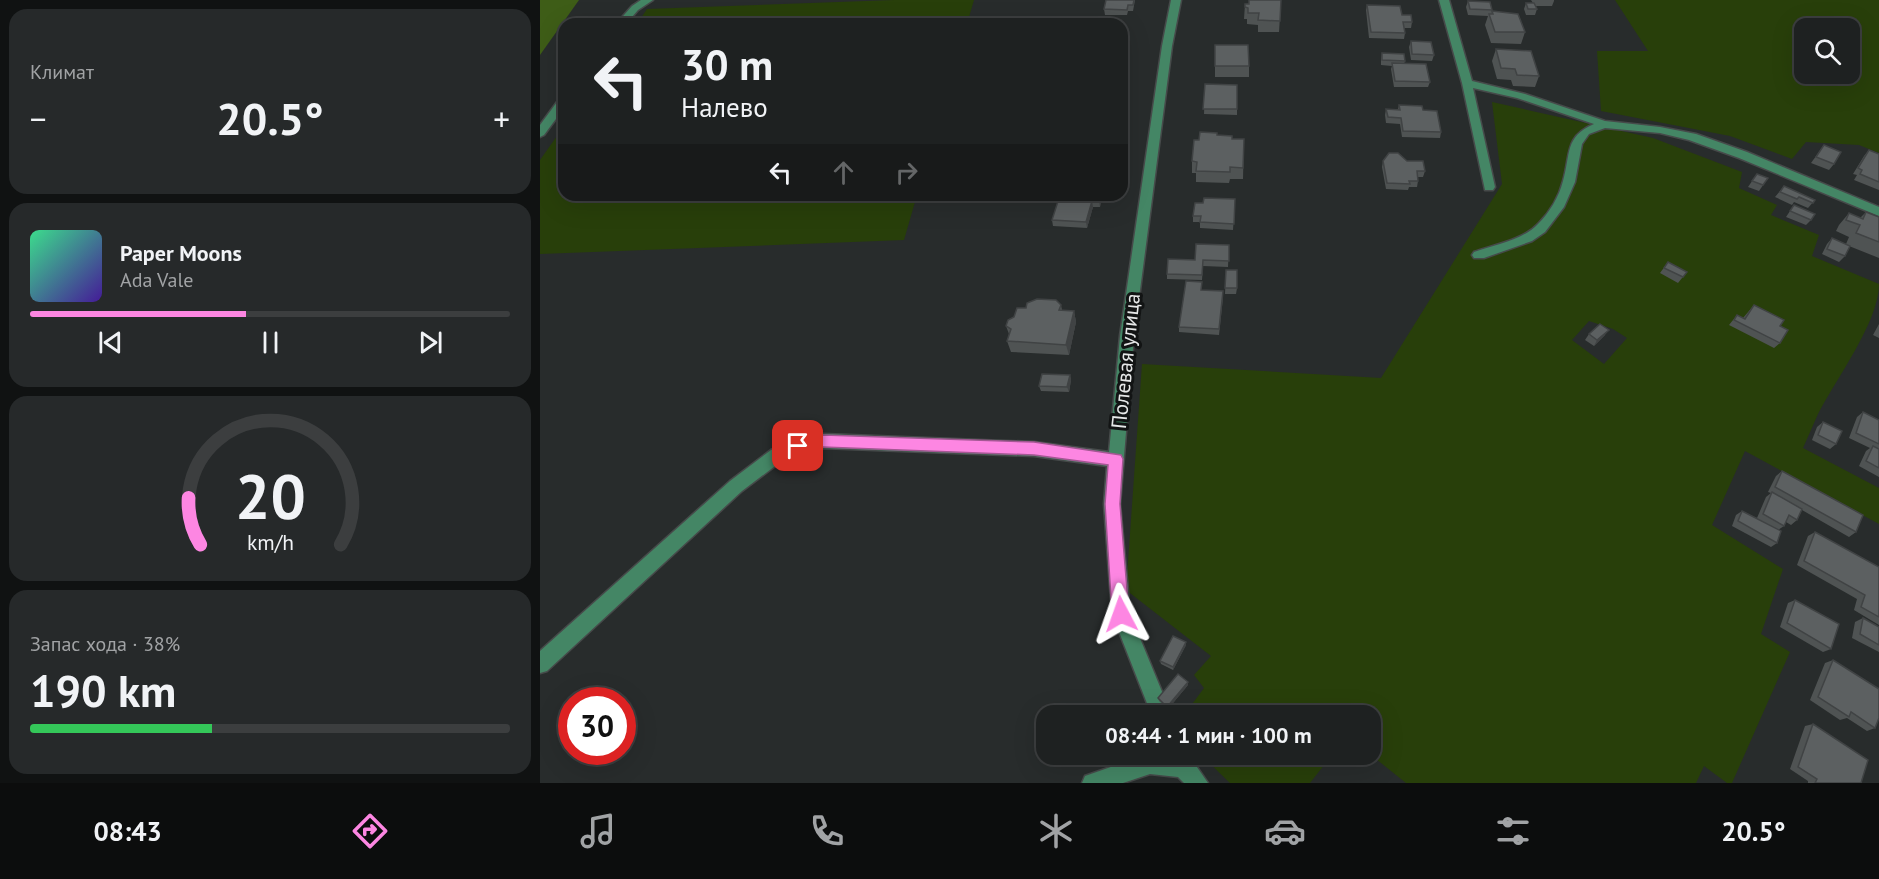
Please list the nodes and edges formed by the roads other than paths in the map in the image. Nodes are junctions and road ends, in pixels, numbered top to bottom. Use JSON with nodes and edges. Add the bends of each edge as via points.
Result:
{"nodes":[{"id":1,"x":648,"y":0,"type":"edge"},
{"id":2,"x":1176,"y":0,"type":"edge"},
{"id":3,"x":1444,"y":0,"type":"edge"},
{"id":4,"x":626,"y":18,"type":"edge"},
{"id":5,"x":1467,"y":83,"type":"junction"},
{"id":6,"x":558,"y":108,"type":"edge"},
{"id":7,"x":1604,"y":124,"type":"junction"},
{"id":8,"x":540,"y":133,"type":"edge"},
{"id":9,"x":1489,"y":188,"type":"dead end"},
{"id":10,"x":1879,"y":212,"type":"edge"},
{"id":11,"x":1479,"y":255,"type":"dead end"},
{"id":12,"x":1116,"y":459,"type":"junction"},
{"id":13,"x":540,"y":664,"type":"edge"},
{"id":14,"x":1158,"y":705,"type":"edge"},
{"id":15,"x":1147,"y":765,"type":"edge"},
{"id":16,"x":1184,"y":765,"type":"edge"},
{"id":17,"x":1092,"y":783,"type":"edge"},
{"id":18,"x":1198,"y":783,"type":"edge"}],
"edges":[{"from":1,"to":4,"type":"street"},
{"from":2,"to":12,"type":"street","name":"Полевая улица","via":[[1128,324]]},
{"from":3,"to":5,"type":"street"},
{"from":5,"to":7,"type":"street","via":[[1521,96]]},
{"from":5,"to":9,"type":"street"},
{"from":6,"to":8,"type":"street"},
{"from":7,"to":10,"type":"street","via":[[1692,137]]},
{"from":7,"to":11,"type":"street","via":[[1585,132],[1576,143],[1569,182],[1558,207],[1541,229]]},
{"from":12,"to":13,"type":"street","via":[[1034,449],[823,441],[798,446],[777,455],[736,486]]},
{"from":12,"to":14,"type":"street","name":"Полевая улица","via":[[1112,504],[1121,614]]},
{"from":15,"to":17,"type":"street"},
{"from":16,"to":18,"type":"street"}]}
